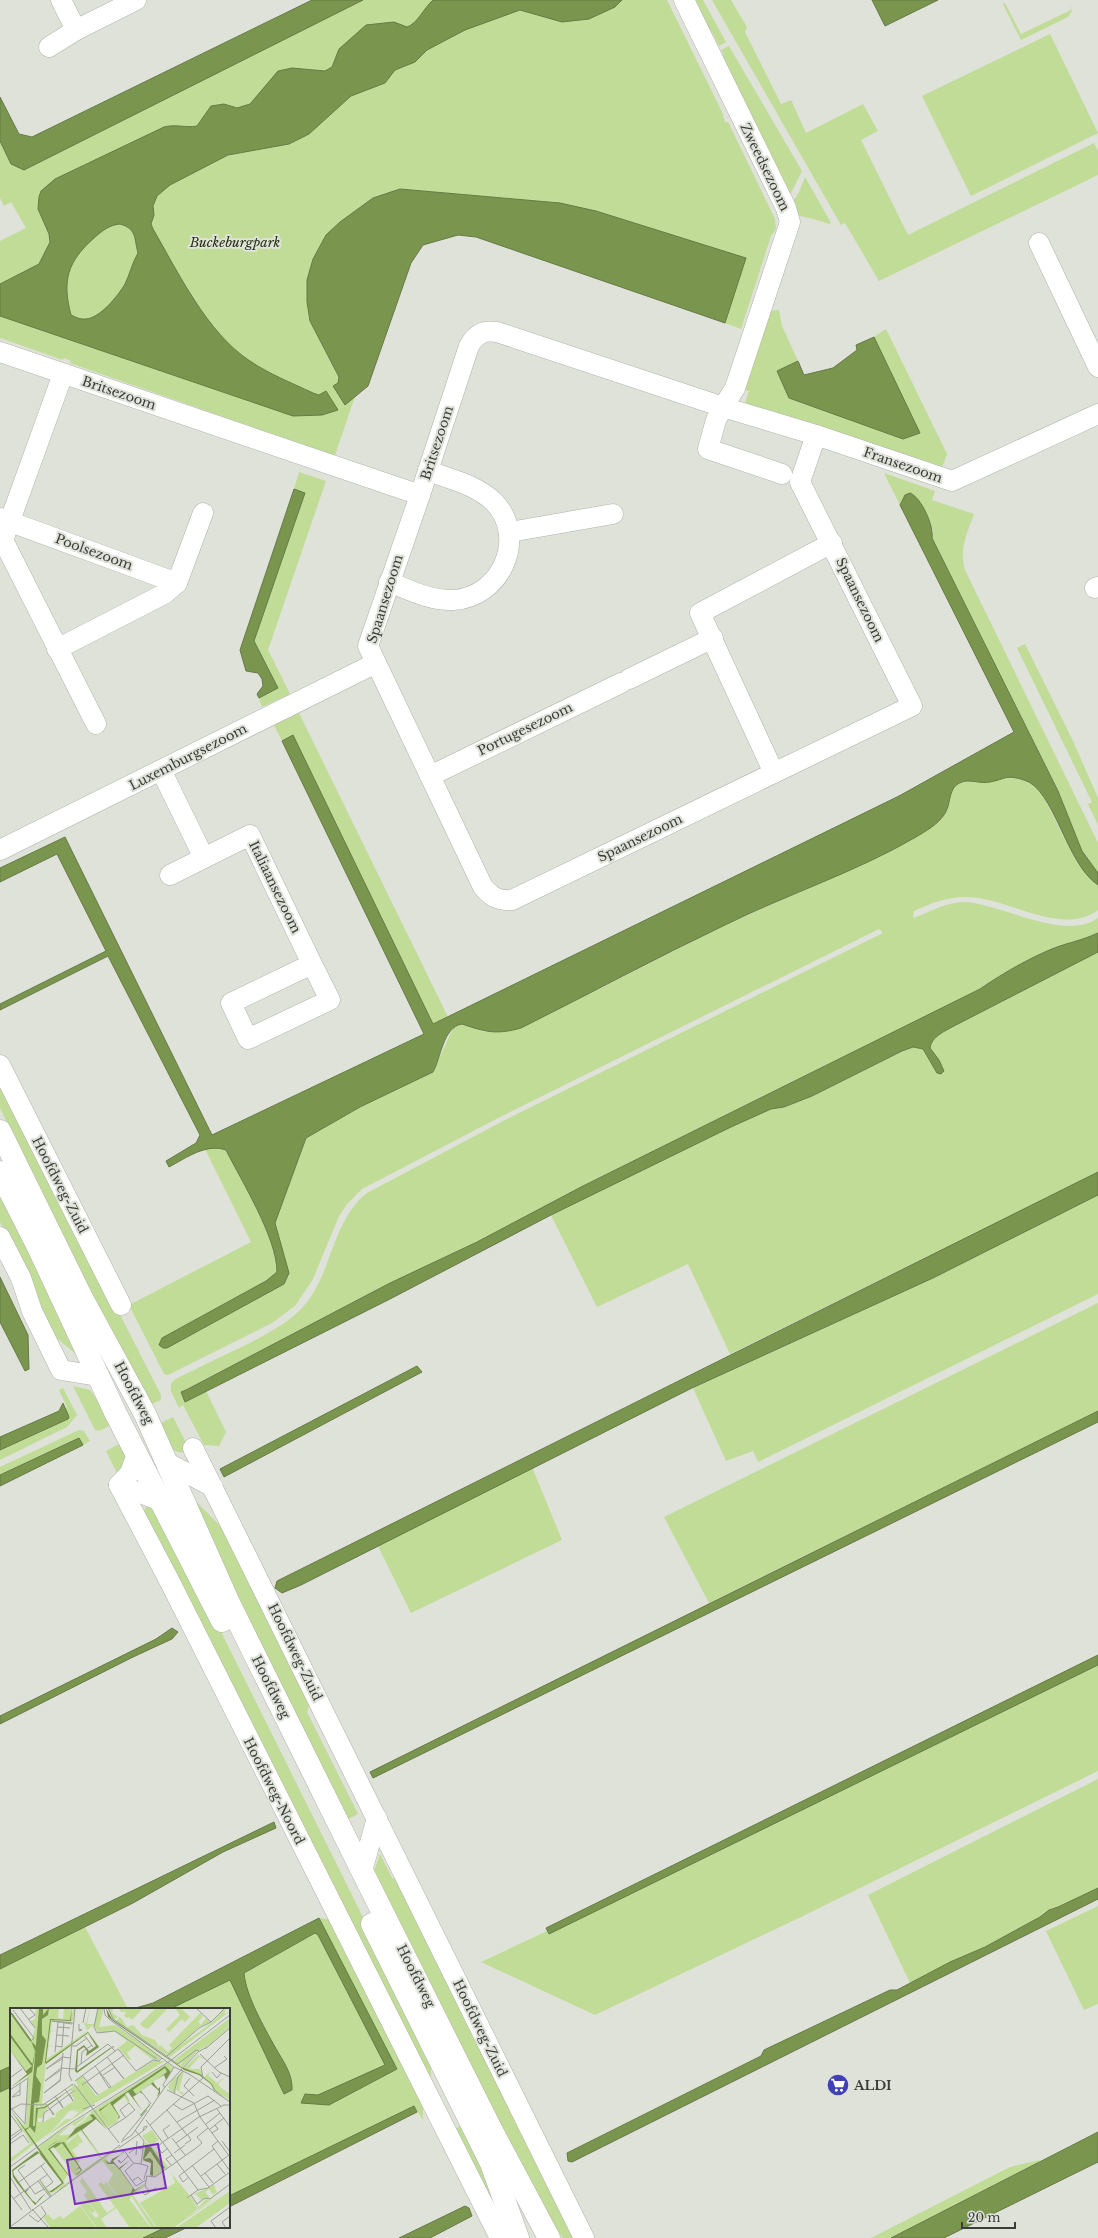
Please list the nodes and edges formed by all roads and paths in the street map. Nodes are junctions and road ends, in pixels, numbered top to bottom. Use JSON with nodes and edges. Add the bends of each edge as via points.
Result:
{"nodes":[{"id":1,"x":62,"y":0,"type":"edge"},
{"id":2,"x":136,"y":0,"type":"edge"},
{"id":3,"x":684,"y":0,"type":"edge"},
{"id":4,"x":76,"y":30,"type":"junction"},
{"id":5,"x":49,"y":47,"type":"dead end"},
{"id":6,"x":1039,"y":243,"type":"dead end"},
{"id":7,"x":0,"y":352,"type":"edge"},
{"id":8,"x":1098,"y":367,"type":"edge"},
{"id":9,"x":62,"y":374,"type":"junction"},
{"id":10,"x":723,"y":407,"type":"junction"},
{"id":11,"x":1098,"y":414,"type":"edge"},
{"id":12,"x":816,"y":435,"type":"junction"},
{"id":13,"x":428,"y":471,"type":"junction"},
{"id":14,"x":782,"y":474,"type":"dead end"},
{"id":15,"x":420,"y":495,"type":"junction"},
{"id":16,"x":203,"y":513,"type":"dead end"},
{"id":17,"x":613,"y":514,"type":"dead end"},
{"id":18,"x":6,"y":520,"type":"edge"},
{"id":19,"x":510,"y":532,"type":"junction"},
{"id":20,"x":832,"y":543,"type":"junction"},
{"id":21,"x":177,"y":582,"type":"junction"},
{"id":22,"x":389,"y":582,"type":"junction"},
{"id":23,"x":713,"y":638,"type":"junction"},
{"id":24,"x":57,"y":649,"type":"junction"},
{"id":25,"x":376,"y":663,"type":"junction"},
{"id":26,"x":96,"y":724,"type":"dead end"},
{"id":27,"x":161,"y":770,"type":"junction"},
{"id":28,"x":774,"y":773,"type":"junction"},
{"id":29,"x":430,"y":776,"type":"junction"},
{"id":30,"x":0,"y":850,"type":"edge"},
{"id":31,"x":204,"y":858,"type":"junction"},
{"id":32,"x":170,"y":875,"type":"dead end"},
{"id":33,"x":312,"y":964,"type":"junction"},
{"id":34,"x":0,"y":1065,"type":"edge"},
{"id":35,"x":0,"y":1131,"type":"edge"},
{"id":36,"x":0,"y":1172,"type":"edge"},
{"id":37,"x":0,"y":1237,"type":"edge"},
{"id":38,"x":121,"y":1305,"type":"dead end"},
{"id":39,"x":98,"y":1376,"type":"junction"},
{"id":40,"x":193,"y":1448,"type":"dead end"},
{"id":41,"x":137,"y":1454,"type":"junction"},
{"id":42,"x":168,"y":1463,"type":"junction"},
{"id":43,"x":118,"y":1485,"type":"junction"},
{"id":44,"x":213,"y":1486,"type":"junction"},
{"id":45,"x":161,"y":1501,"type":"junction"},
{"id":46,"x":377,"y":1818,"type":"junction"},
{"id":47,"x":362,"y":1871,"type":"junction"},
{"id":48,"x":444,"y":2068,"type":"junction"},
{"id":49,"x":432,"y":2103,"type":"junction"},
{"id":50,"x":465,"y":2111,"type":"junction"},
{"id":51,"x":500,"y":2238,"type":"edge"},
{"id":52,"x":518,"y":2238,"type":"edge"},
{"id":53,"x":549,"y":2238,"type":"edge"},
{"id":54,"x":584,"y":2238,"type":"edge"}],
"edges":[{"from":1,"to":4,"type":"street"},
{"from":2,"to":4,"type":"street"},
{"from":3,"to":10,"type":"street","name":"Zweedsezoom","via":[[786,208],[790,222],[735,388]]},
{"from":4,"to":5,"type":"street"},
{"from":6,"to":8,"type":"street"},
{"from":7,"to":9,"type":"street","name":"Britsezoom"},
{"from":9,"to":15,"type":"street","name":"Britsezoom"},
{"from":9,"to":18,"type":"street"},
{"from":10,"to":12,"type":"street","name":"Fransezoom"},
{"from":10,"to":13,"type":"street","name":"Britsezoom","via":[[487,330],[474,338],[469,346]]},
{"from":10,"to":14,"type":"street","via":[[716,420],[708,449]]},
{"from":11,"to":12,"type":"street","name":"Fransezoom","via":[[952,481]]},
{"from":12,"to":20,"type":"street","name":"Spaansezoom","via":[[800,482]]},
{"from":13,"to":15,"type":"street","name":"Britsezoom"},
{"from":13,"to":19,"type":"street","via":[[480,490],[494,502],[504,516]]},
{"from":15,"to":22,"type":"street","name":"Spaansezoom"},
{"from":16,"to":21,"type":"street"},
{"from":17,"to":19,"type":"street"},
{"from":18,"to":21,"type":"street","name":"Poolsezoom"},
{"from":18,"to":24,"type":"street","via":[[3,540]]},
{"from":19,"to":22,"type":"street","via":[[506,558],[499,574],[488,588],[467,598],[433,598]]},
{"from":20,"to":23,"type":"street","via":[[700,613]]},
{"from":20,"to":28,"type":"street","name":"Spaansezoom","via":[[912,706]]},
{"from":21,"to":24,"type":"street","via":[[164,594]]},
{"from":22,"to":25,"type":"street","name":"Spaansezoom","via":[[368,646]]},
{"from":23,"to":28,"type":"street"},
{"from":23,"to":29,"type":"street","name":"Portugesezoom"},
{"from":24,"to":26,"type":"street"},
{"from":25,"to":27,"type":"street","name":"Luxemburgsezoom"},
{"from":25,"to":29,"type":"street","name":"Spaansezoom"},
{"from":27,"to":30,"type":"street","name":"Luxemburgsezoom"},
{"from":27,"to":31,"type":"street"},
{"from":28,"to":29,"type":"street","name":"Spaansezoom","via":[[512,900],[502,901],[493,897],[483,887]]},
{"from":31,"to":32,"type":"street","name":"Italiaansezoom"},
{"from":31,"to":33,"type":"street","name":"Italiaansezoom","via":[[250,835]]},
{"from":33,"to":33,"type":"street","name":"Italiaansezoom","via":[[330,1000],[248,1038],[230,1003]]},
{"from":34,"to":38,"type":"street","name":"Hoofdweg-Zuid"},
{"from":35,"to":42,"type":"main road","name":"Hoofdweg","via":[[82,1298],[145,1414]]},
{"from":36,"to":39,"type":"main road","name":"Hoofdweg"},
{"from":37,"to":39,"type":"street","via":[[61,1370]]},
{"from":39,"to":41,"type":"main road","name":"Hoofdweg"},
{"from":40,"to":44,"type":"street","name":"Hoofdweg-Zuid"},
{"from":41,"to":43,"type":"street","via":[[130,1473]]},
{"from":41,"to":45,"type":"main road","name":"Hoofdweg"},
{"from":42,"to":44,"type":"street"},
{"from":42,"to":47,"type":"main road","name":"Hoofdweg","via":[[229,1603]]},
{"from":43,"to":45,"type":"street"},
{"from":43,"to":49,"type":"street","name":"Hoofdweg-Noord","via":[[171,1584]]},
{"from":44,"to":46,"type":"street","name":"Hoofdweg-Zuid"},
{"from":45,"to":48,"type":"main road","name":"Hoofdweg"},
{"from":46,"to":47,"type":"street"},
{"from":46,"to":54,"type":"street","name":"Hoofdweg-Zuid"},
{"from":47,"to":53,"type":"main road","name":"Hoofdweg","via":[[491,2129]]},
{"from":48,"to":49,"type":"street"},
{"from":48,"to":50,"type":"main road","name":"Hoofdweg"},
{"from":49,"to":50,"type":"street"},
{"from":49,"to":51,"type":"street","name":"Hoofdweg-Noord"},
{"from":50,"to":52,"type":"main road","name":"Hoofdweg","via":[[491,2163]]}]}
